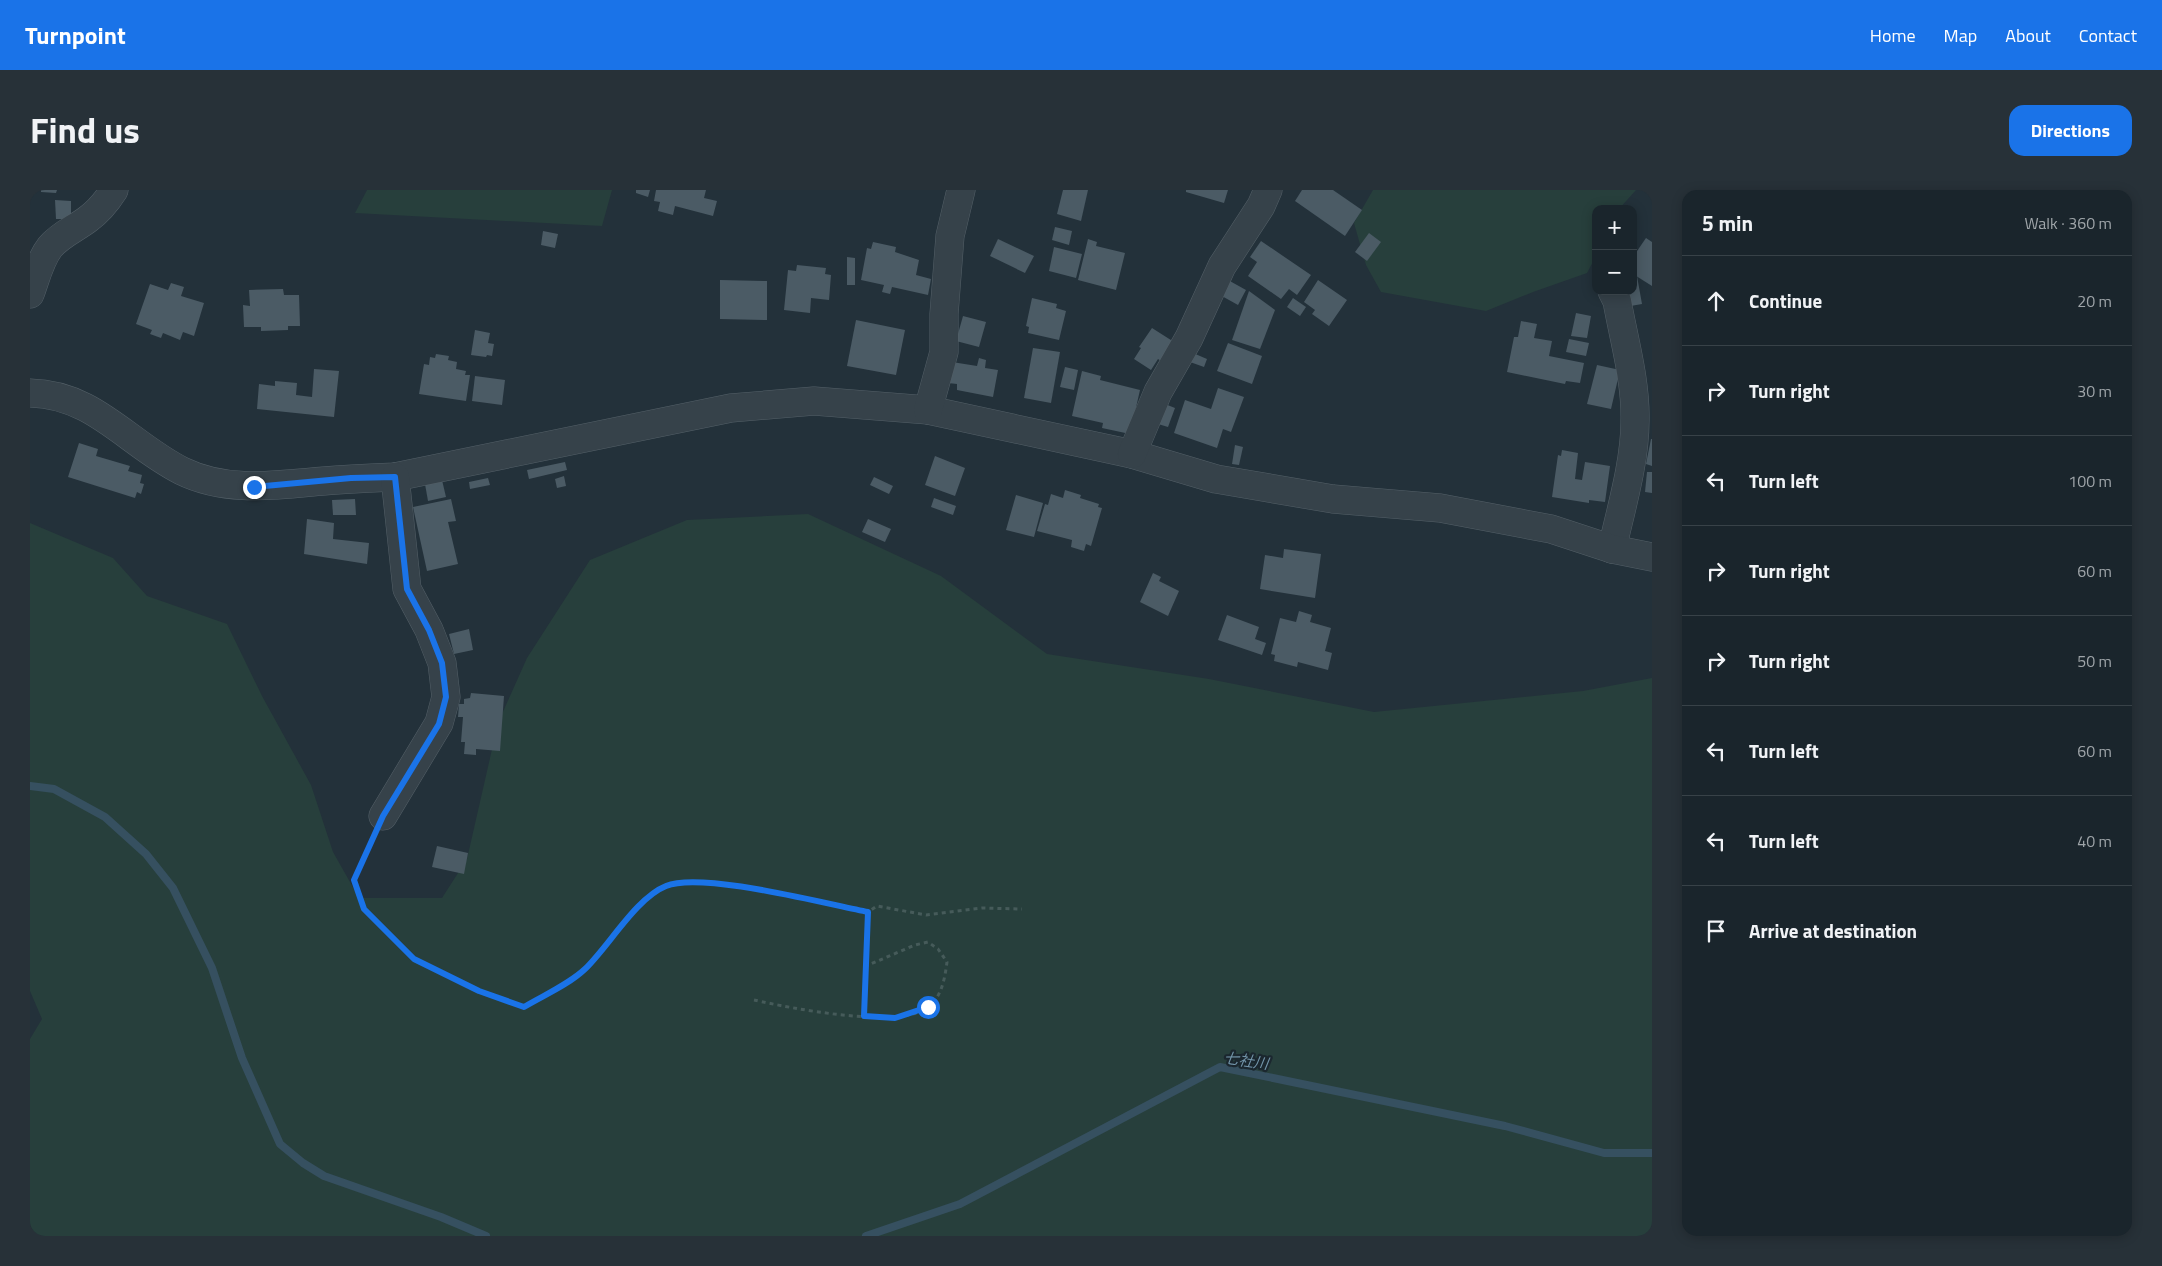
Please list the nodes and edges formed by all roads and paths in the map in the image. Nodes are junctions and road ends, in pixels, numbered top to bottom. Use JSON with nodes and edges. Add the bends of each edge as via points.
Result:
{"nodes":[{"id":1,"x":114,"y":190,"type":"edge"},
{"id":2,"x":961,"y":190,"type":"edge"},
{"id":3,"x":1268,"y":190,"type":"edge"},
{"id":4,"x":30,"y":294,"type":"edge"},
{"id":5,"x":1614,"y":295,"type":"edge"},
{"id":6,"x":30,"y":393,"type":"edge"},
{"id":7,"x":928,"y":410,"type":"junction"},
{"id":8,"x":1132,"y":454,"type":"junction"},
{"id":9,"x":395,"y":477,"type":"junction"},
{"id":10,"x":1612,"y":549,"type":"junction"},
{"id":11,"x":1652,"y":557,"type":"edge"},
{"id":12,"x":383,"y":816,"type":"joint"},
{"id":13,"x":1022,"y":909,"type":"dead end"},
{"id":14,"x":868,"y":912,"type":"junction"},
{"id":15,"x":866,"y":966,"type":"junction"},
{"id":16,"x":754,"y":1000,"type":"dead end"},
{"id":17,"x":864,"y":1016,"type":"junction"}],
"edges":[{"from":1,"to":4,"type":"street","via":[[103,206],[50,247],[42,259]]},
{"from":2,"to":7,"type":"street","via":[[950,236],[944,352]]},
{"from":3,"to":8,"type":"street","via":[[1222,266],[1189,338],[1158,392]]},
{"from":5,"to":10,"type":"street","via":[[1634,394],[1636,422]]},
{"from":6,"to":9,"type":"street","via":[[51,393],[78,402],[182,471],[221,484],[254,487]]},
{"from":7,"to":8,"type":"street"},
{"from":7,"to":9,"type":"street","via":[[814,400],[731,408]]},
{"from":8,"to":10,"type":"street","via":[[1216,479],[1333,499],[1440,508],[1551,529]]},
{"from":9,"to":12,"type":"street","via":[[407,589],[442,663],[446,697],[439,724]]},
{"from":10,"to":11,"type":"street"},
{"from":12,"to":14,"type":"path","via":[[354,880],[364,909],[414,959],[479,991],[524,1007],[579,974],[639,906],[667,885],[700,882],[757,889]]},
{"from":13,"to":14,"type":"path","via":[[982,908],[926,915],[877,906]]},
{"from":14,"to":15,"type":"path"},
{"from":15,"to":17,"type":"path"},
{"from":15,"to":17,"type":"path","via":[[928,942],[938,948],[947,962],[943,986],[928,1007],[895,1018]]},
{"from":16,"to":17,"type":"path","via":[[811,1013]]}]}
